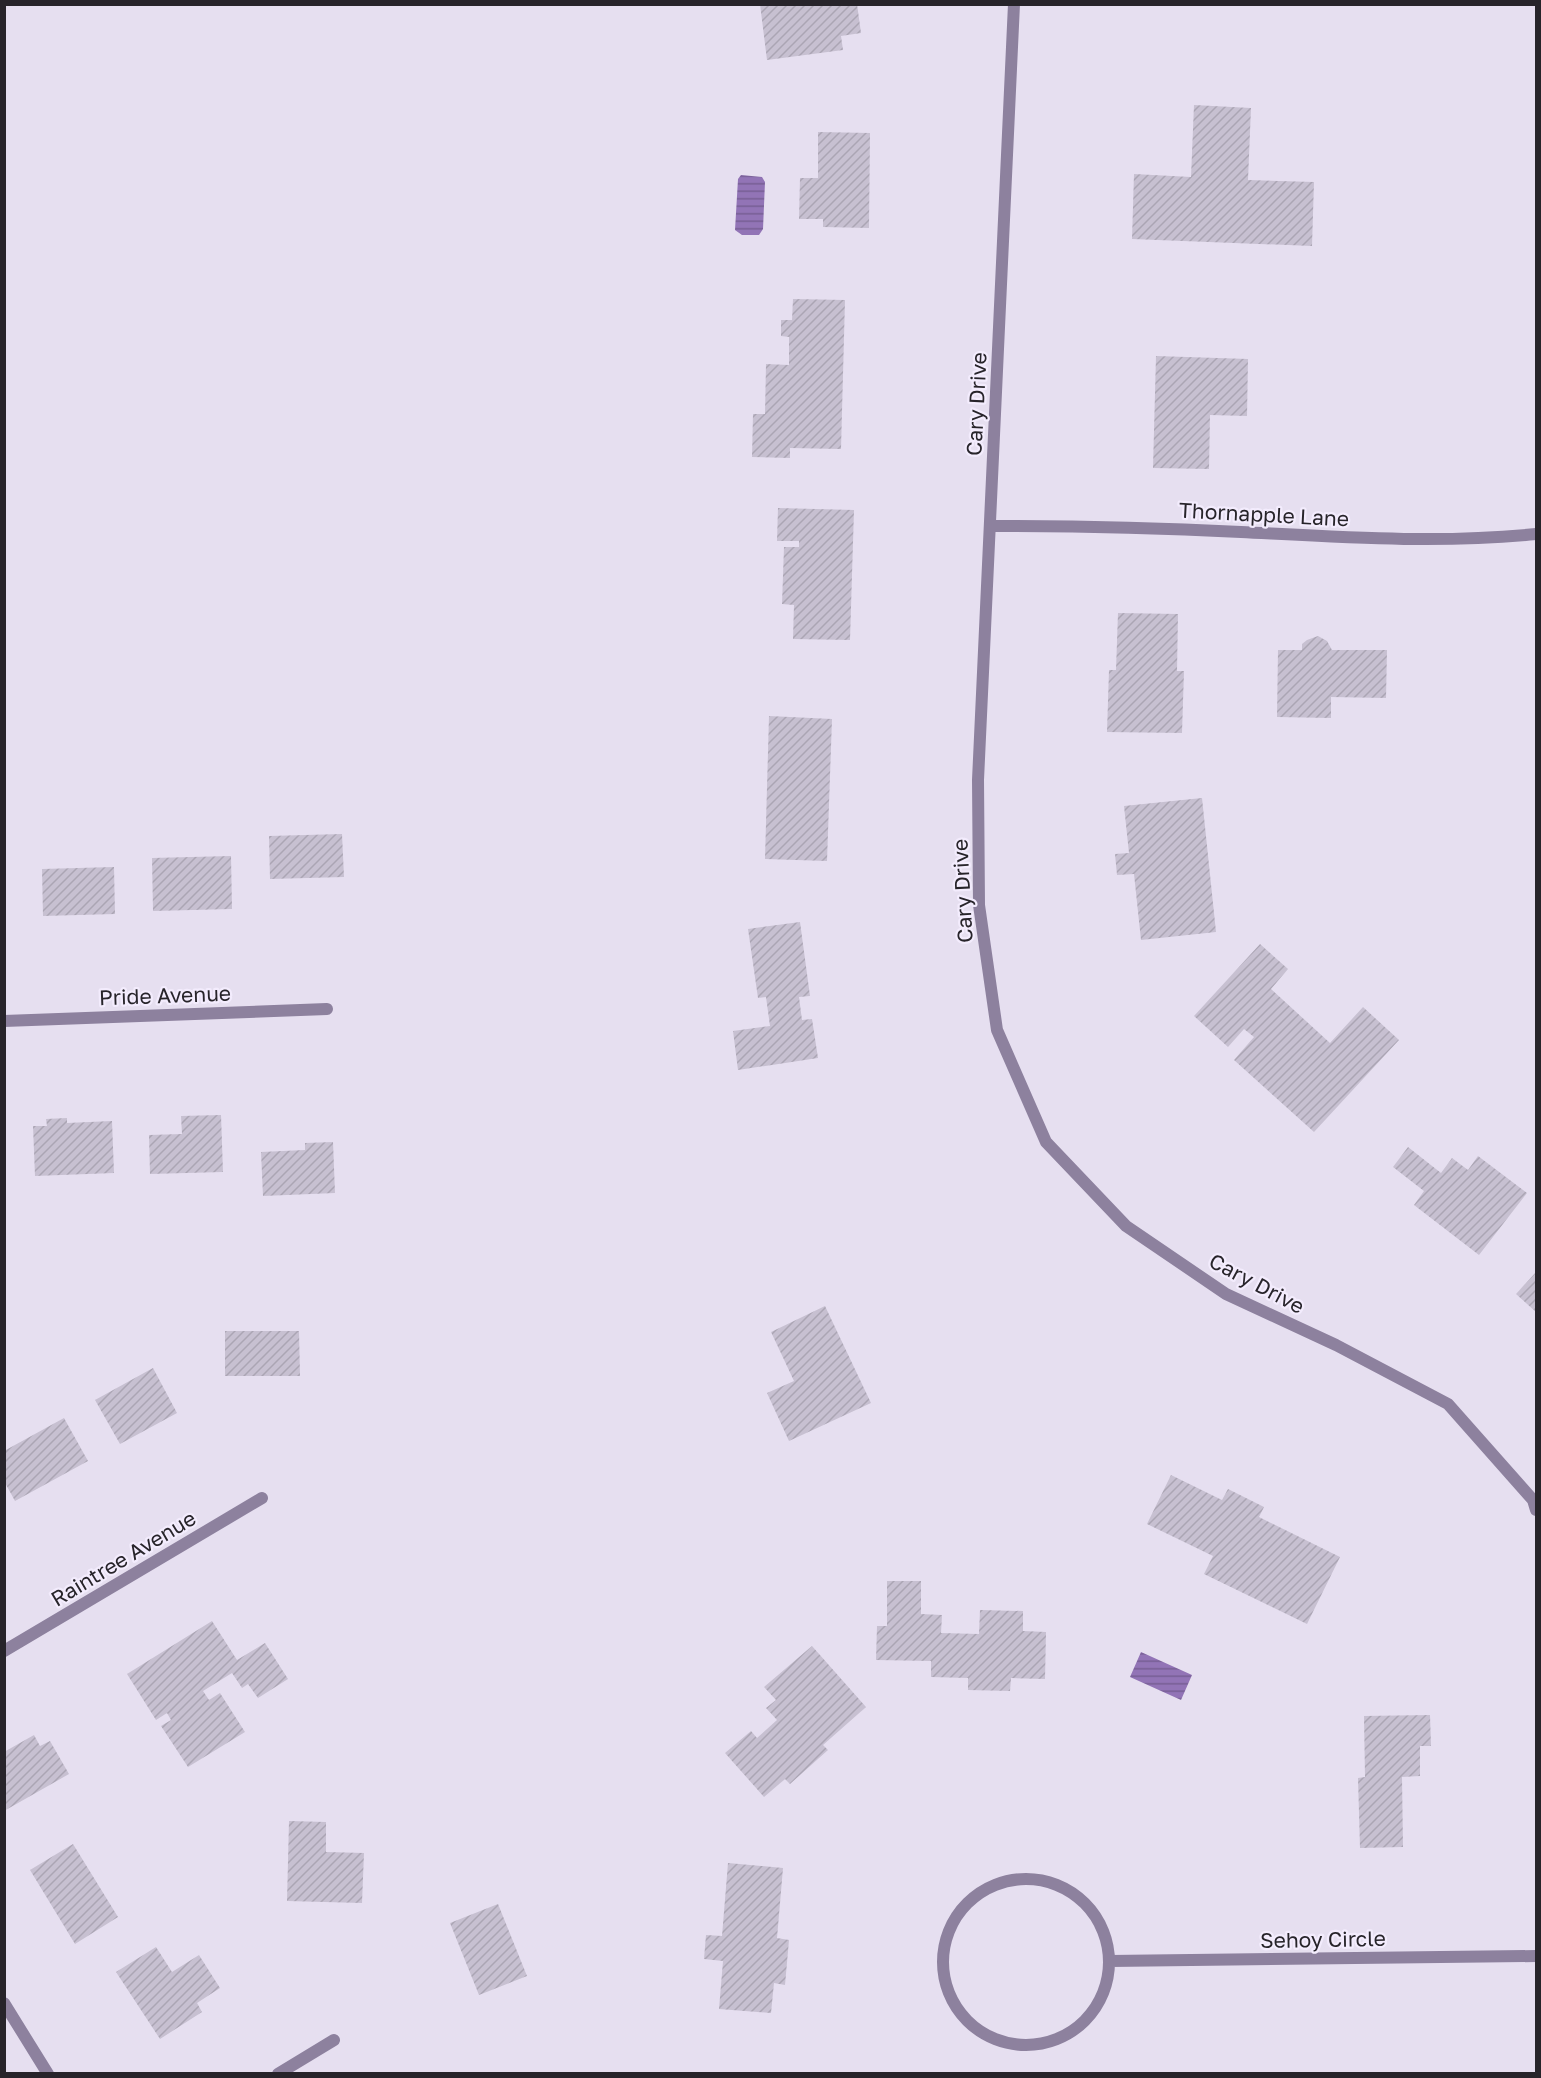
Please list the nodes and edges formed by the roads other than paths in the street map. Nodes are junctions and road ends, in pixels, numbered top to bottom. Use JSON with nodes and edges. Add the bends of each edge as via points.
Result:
{"nodes":[{"id":1,"x":1014,"y":4,"type":"edge"},
{"id":2,"x":990,"y":526,"type":"junction"},
{"id":3,"x":1536,"y":534,"type":"edge"},
{"id":4,"x":327,"y":1009,"type":"dead end"},
{"id":5,"x":4,"y":1021,"type":"edge"},
{"id":6,"x":262,"y":1497,"type":"dead end"},
{"id":7,"x":1536,"y":1510,"type":"edge"},
{"id":8,"x":4,"y":1651,"type":"edge"},
{"id":9,"x":1536,"y":1956,"type":"edge"},
{"id":10,"x":1110,"y":1961,"type":"junction"},
{"id":11,"x":4,"y":2003,"type":"edge"},
{"id":12,"x":334,"y":2040,"type":"dead end"},
{"id":13,"x":48,"y":2073,"type":"edge"},
{"id":14,"x":278,"y":2073,"type":"edge"}],
"edges":[{"from":1,"to":2,"type":"street","name":"Cary Drive"},
{"from":2,"to":3,"type":"street","name":"Thornapple Lane","via":[[1142,527],[1383,539]]},
{"from":2,"to":7,"type":"street","name":"Cary Drive","via":[[978,780],[979,905],[997,1030],[1046,1142],[1126,1226],[1226,1294],[1336,1345],[1448,1404],[1533,1500]]},
{"from":4,"to":5,"type":"street","name":"Pride Avenue"},
{"from":6,"to":8,"type":"street","name":"Raintree Avenue"},
{"from":9,"to":10,"type":"street","name":"Sehoy Circle"},
{"from":10,"to":10,"type":"street","via":[[1105,1934],[1091,1910],[1071,1892],[1045,1881],[1018,1879],[991,1887],[969,1902],[952,1924],[943,1950],[944,1977],[953,2003],[970,2024],[994,2040],[1021,2046],[1048,2043],[1073,2031],[1094,2012],[1106,1988]]},
{"from":11,"to":13,"type":"street"},
{"from":12,"to":14,"type":"street"}]}
